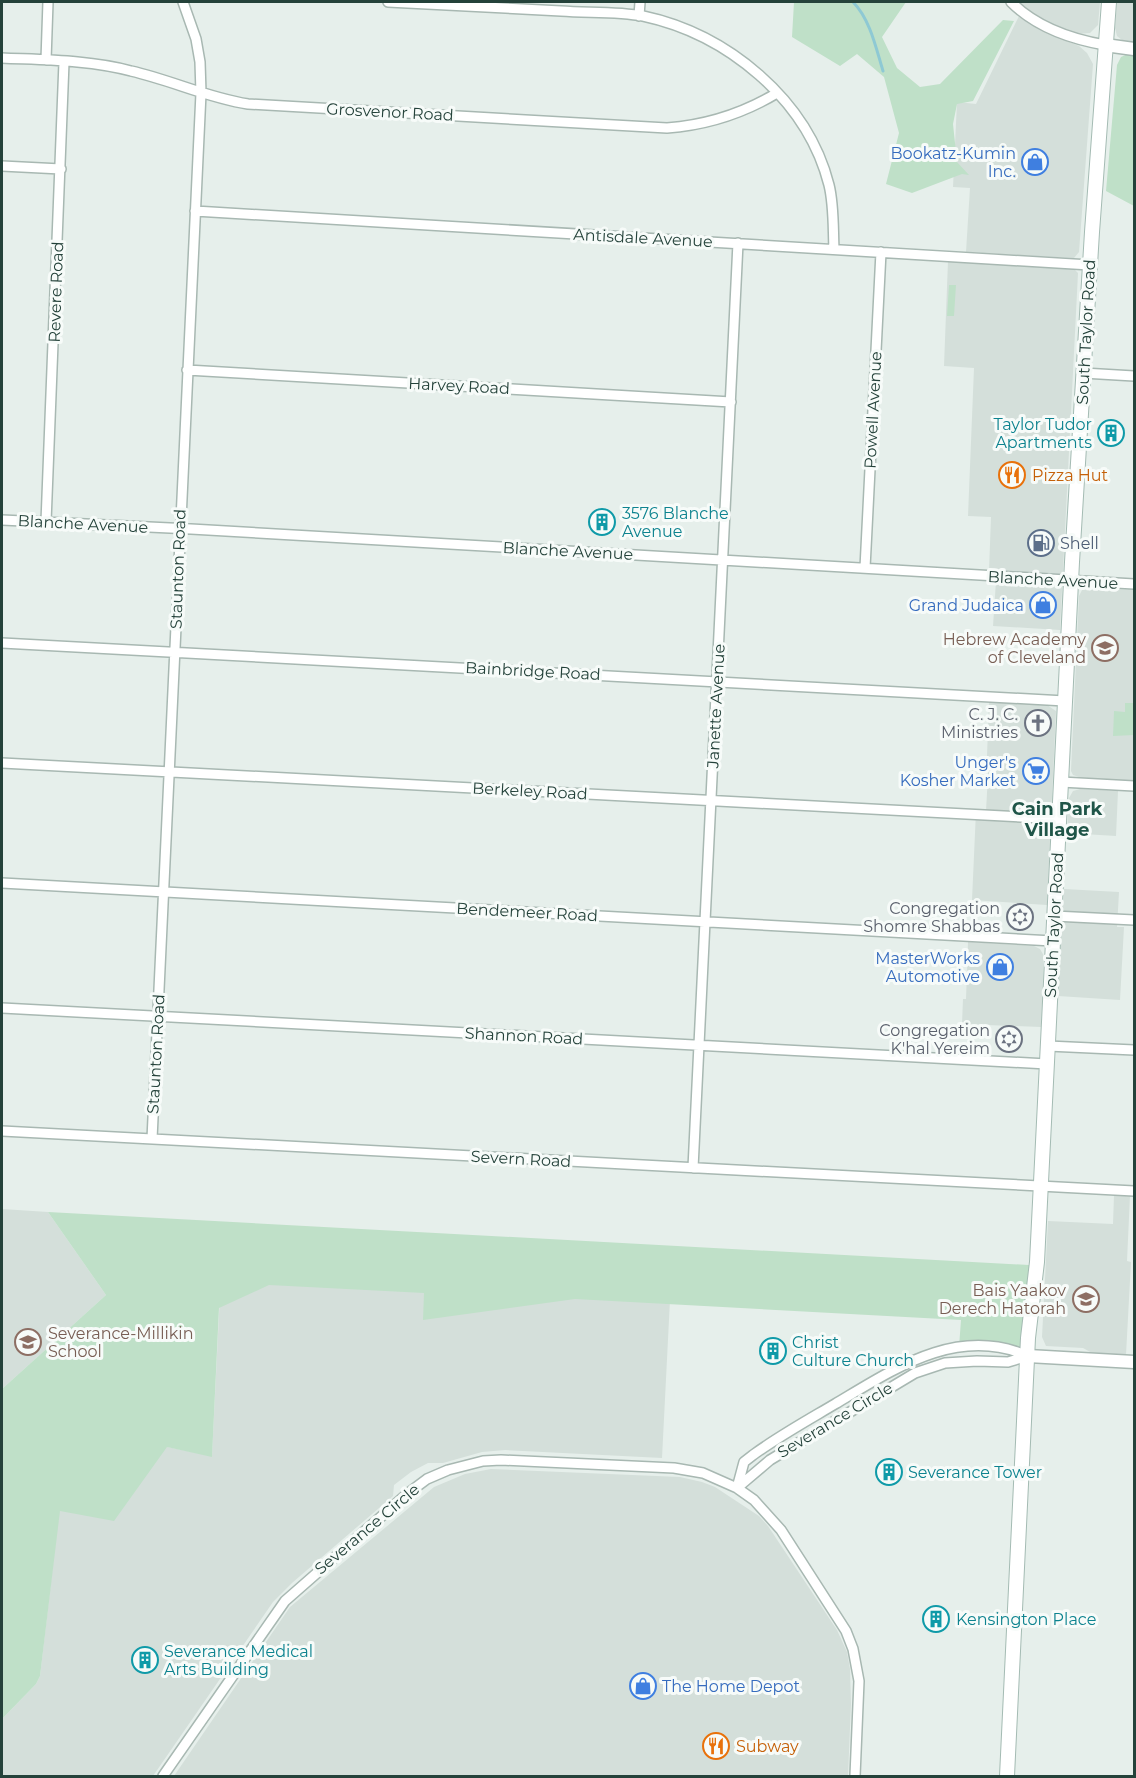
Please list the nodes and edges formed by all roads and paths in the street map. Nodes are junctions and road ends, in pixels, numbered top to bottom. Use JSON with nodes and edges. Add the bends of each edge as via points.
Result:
{"nodes":[{"id":1,"x":48,"y":2,"type":"edge"},
{"id":2,"x":183,"y":2,"type":"edge"},
{"id":3,"x":388,"y":2,"type":"edge"},
{"id":4,"x":640,"y":2,"type":"edge"},
{"id":5,"x":1011,"y":2,"type":"edge"},
{"id":6,"x":1108,"y":2,"type":"edge"},
{"id":7,"x":639,"y":16,"type":"junction"},
{"id":8,"x":1105,"y":45,"type":"junction"},
{"id":9,"x":1134,"y":49,"type":"edge"},
{"id":10,"x":2,"y":58,"type":"edge"},
{"id":11,"x":46,"y":60,"type":"junction"},
{"id":12,"x":64,"y":62,"type":"junction"},
{"id":13,"x":201,"y":93,"type":"junction"},
{"id":14,"x":777,"y":93,"type":"junction"},
{"id":15,"x":2,"y":166,"type":"edge"},
{"id":16,"x":62,"y":169,"type":"junction"},
{"id":17,"x":195,"y":211,"type":"junction"},
{"id":18,"x":738,"y":243,"type":"junction"},
{"id":19,"x":834,"y":249,"type":"junction"},
{"id":20,"x":881,"y":252,"type":"junction"},
{"id":21,"x":1090,"y":265,"type":"junction"},
{"id":22,"x":188,"y":370,"type":"junction"},
{"id":23,"x":1083,"y":374,"type":"junction"},
{"id":24,"x":1134,"y":376,"type":"edge"},
{"id":25,"x":731,"y":402,"type":"junction"},
{"id":26,"x":2,"y":520,"type":"edge"},
{"id":27,"x":46,"y":522,"type":"junction"},
{"id":28,"x":180,"y":528,"type":"junction"},
{"id":29,"x":723,"y":561,"type":"junction"},
{"id":30,"x":865,"y":568,"type":"junction"},
{"id":31,"x":1071,"y":580,"type":"junction"},
{"id":32,"x":1134,"y":584,"type":"edge"},
{"id":33,"x":2,"y":643,"type":"edge"},
{"id":34,"x":175,"y":652,"type":"junction"},
{"id":35,"x":718,"y":681,"type":"junction"},
{"id":36,"x":1065,"y":701,"type":"junction"},
{"id":37,"x":2,"y":762,"type":"edge"},
{"id":38,"x":170,"y":771,"type":"junction"},
{"id":39,"x":1061,"y":782,"type":"junction"},
{"id":40,"x":1134,"y":786,"type":"edge"},
{"id":41,"x":712,"y":801,"type":"junction"},
{"id":42,"x":1059,"y":819,"type":"junction"},
{"id":43,"x":2,"y":883,"type":"edge"},
{"id":44,"x":163,"y":891,"type":"junction"},
{"id":45,"x":1054,"y":916,"type":"junction"},
{"id":46,"x":1134,"y":920,"type":"edge"},
{"id":47,"x":705,"y":922,"type":"junction"},
{"id":48,"x":1053,"y":941,"type":"junction"},
{"id":49,"x":2,"y":1008,"type":"edge"},
{"id":50,"x":158,"y":1016,"type":"junction"},
{"id":51,"x":700,"y":1046,"type":"junction"},
{"id":52,"x":1048,"y":1046,"type":"junction"},
{"id":53,"x":1134,"y":1050,"type":"edge"},
{"id":54,"x":1047,"y":1064,"type":"junction"},
{"id":55,"x":2,"y":1131,"type":"edge"},
{"id":56,"x":152,"y":1139,"type":"junction"},
{"id":57,"x":693,"y":1168,"type":"junction"},
{"id":58,"x":1040,"y":1187,"type":"junction"},
{"id":59,"x":1134,"y":1191,"type":"edge"},
{"id":60,"x":1028,"y":1356,"type":"junction"},
{"id":61,"x":1134,"y":1362,"type":"edge"},
{"id":62,"x":737,"y":1488,"type":"junction"},
{"id":63,"x":163,"y":1776,"type":"edge"},
{"id":64,"x":855,"y":1776,"type":"edge"},
{"id":65,"x":1006,"y":1776,"type":"edge"}],
"edges":[{"from":1,"to":11,"type":"street"},
{"from":2,"to":13,"type":"street","name":"Staunton Road","via":[[196,39]]},
{"from":3,"to":7,"type":"street"},
{"from":4,"to":7,"type":"street"},
{"from":5,"to":8,"type":"street","via":[[1048,28]]},
{"from":6,"to":8,"type":"main road","name":"South Taylor Road"},
{"from":7,"to":14,"type":"street","via":[[682,28],[722,46]]},
{"from":8,"to":9,"type":"street"},
{"from":8,"to":21,"type":"main road","name":"South Taylor Road"},
{"from":10,"to":11,"type":"street","name":"Grosvenor Road"},
{"from":11,"to":12,"type":"street","name":"Grosvenor Road"},
{"from":12,"to":13,"type":"street","name":"Grosvenor Road","via":[[129,70]]},
{"from":12,"to":16,"type":"street","name":"Revere Road"},
{"from":13,"to":14,"type":"street","name":"Grosvenor Road","via":[[248,104],[667,128],[717,121]]},
{"from":13,"to":17,"type":"street","name":"Staunton Road"},
{"from":14,"to":19,"type":"street","via":[[816,150],[826,177]]},
{"from":15,"to":16,"type":"street"},
{"from":16,"to":27,"type":"street","name":"Revere Road"},
{"from":17,"to":18,"type":"street","name":"Antisdale Avenue"},
{"from":17,"to":22,"type":"street","name":"Staunton Road"},
{"from":18,"to":19,"type":"street","name":"Antisdale Avenue"},
{"from":18,"to":25,"type":"street","name":"Janette Avenue"},
{"from":19,"to":20,"type":"street","name":"Antisdale Avenue"},
{"from":20,"to":21,"type":"street","name":"Antisdale Avenue"},
{"from":20,"to":30,"type":"street","name":"Powell Avenue"},
{"from":21,"to":23,"type":"main road","name":"South Taylor Road"},
{"from":22,"to":25,"type":"street","name":"Harvey Road"},
{"from":22,"to":28,"type":"street","name":"Staunton Road"},
{"from":23,"to":24,"type":"street"},
{"from":23,"to":31,"type":"main road","name":"South Taylor Road"},
{"from":25,"to":29,"type":"street","name":"Janette Avenue"},
{"from":26,"to":27,"type":"street","name":"Blanche Avenue"},
{"from":27,"to":28,"type":"street","name":"Blanche Avenue"},
{"from":28,"to":29,"type":"street","name":"Blanche Avenue"},
{"from":28,"to":34,"type":"street","name":"Staunton Road"},
{"from":29,"to":30,"type":"street","name":"Blanche Avenue"},
{"from":29,"to":35,"type":"street","name":"Janette Avenue"},
{"from":30,"to":31,"type":"street","name":"Blanche Avenue"},
{"from":31,"to":32,"type":"street","name":"Blanche Avenue"},
{"from":31,"to":36,"type":"main road","name":"South Taylor Road"},
{"from":33,"to":34,"type":"street","name":"Bainbridge Road"},
{"from":34,"to":35,"type":"street","name":"Bainbridge Road"},
{"from":34,"to":38,"type":"street","name":"Staunton Road"},
{"from":35,"to":36,"type":"street","name":"Bainbridge Road"},
{"from":35,"to":41,"type":"street","name":"Janette Avenue"},
{"from":36,"to":39,"type":"main road","name":"South Taylor Road"},
{"from":37,"to":38,"type":"street","name":"Berkeley Road"},
{"from":38,"to":41,"type":"street","name":"Berkeley Road"},
{"from":38,"to":44,"type":"street","name":"Staunton Road"},
{"from":39,"to":40,"type":"street"},
{"from":39,"to":42,"type":"main road","name":"South Taylor Road"},
{"from":41,"to":42,"type":"street","name":"Berkeley Road"},
{"from":41,"to":47,"type":"street","name":"Janette Avenue"},
{"from":42,"to":45,"type":"main road","name":"South Taylor Road"},
{"from":43,"to":44,"type":"street","name":"Bendemeer Road"},
{"from":44,"to":47,"type":"street","name":"Bendemeer Road"},
{"from":44,"to":50,"type":"street","name":"Staunton Road"},
{"from":45,"to":46,"type":"street"},
{"from":45,"to":48,"type":"main road","name":"South Taylor Road"},
{"from":47,"to":48,"type":"street","name":"Bendemeer Road"},
{"from":47,"to":51,"type":"street","name":"Janette Avenue"},
{"from":48,"to":52,"type":"main road","name":"South Taylor Road"},
{"from":49,"to":50,"type":"street","name":"Shannon Road"},
{"from":50,"to":51,"type":"street","name":"Shannon Road"},
{"from":50,"to":56,"type":"street","name":"Staunton Road"},
{"from":51,"to":54,"type":"street","name":"Shannon Road"},
{"from":51,"to":57,"type":"street","name":"Janette Avenue"},
{"from":52,"to":53,"type":"street"},
{"from":52,"to":54,"type":"main road","name":"South Taylor Road"},
{"from":54,"to":58,"type":"main road","name":"South Taylor Road"},
{"from":55,"to":56,"type":"street","name":"Severn Road"},
{"from":56,"to":57,"type":"street","name":"Severn Road"},
{"from":57,"to":58,"type":"street","name":"Severn Road"},
{"from":58,"to":59,"type":"street","name":"Severn Road"},
{"from":58,"to":60,"type":"main road","name":"South Taylor Road"},
{"from":60,"to":61,"type":"street"},
{"from":60,"to":62,"type":"street","name":"Severance Circle","via":[[1008,1362],[945,1363],[915,1373],[770,1460]]},
{"from":60,"to":62,"type":"street","name":"Severance Circle","via":[[1004,1347],[959,1347],[904,1363],[753,1455],[744,1462]]},
{"from":60,"to":65,"type":"main road","name":"South Taylor Road"},
{"from":62,"to":63,"type":"street","name":"Severance Circle","via":[[703,1473],[674,1468],[501,1460],[467,1464],[427,1479],[285,1601]]},
{"from":62,"to":64,"type":"street","name":"Severance Circle","via":[[754,1500],[781,1530],[846,1631],[859,1681]]}]}
